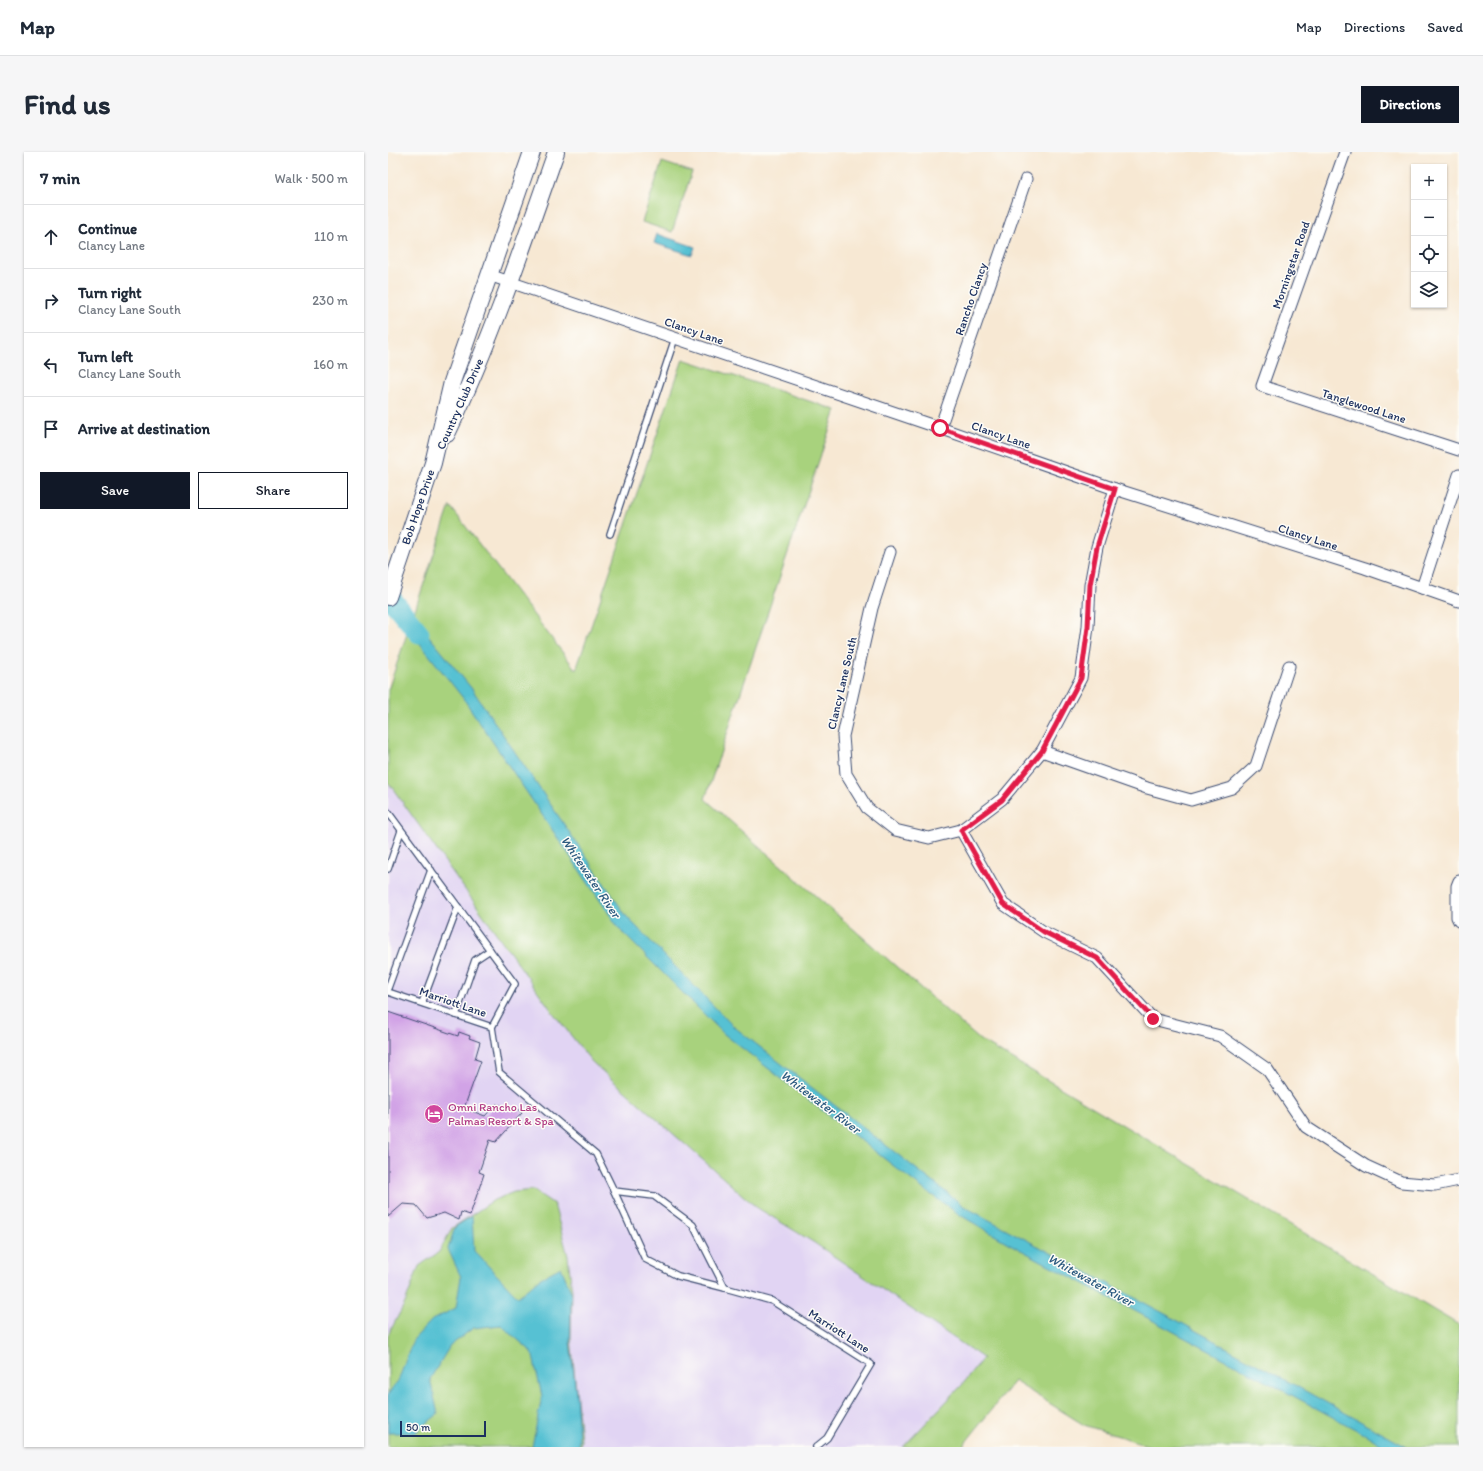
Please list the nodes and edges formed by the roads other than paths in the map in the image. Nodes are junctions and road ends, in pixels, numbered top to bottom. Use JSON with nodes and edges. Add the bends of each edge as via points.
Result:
{"nodes":[{"id":1,"x":532,"y":152,"type":"edge"},
{"id":2,"x":556,"y":152,"type":"edge"},
{"id":3,"x":1345,"y":152,"type":"edge"},
{"id":4,"x":1026,"y":179,"type":"dead end"},
{"id":5,"x":490,"y":275,"type":"junction"},
{"id":6,"x":511,"y":282,"type":"junction"},
{"id":7,"x":675,"y":338,"type":"junction"},
{"id":8,"x":1262,"y":386,"type":"joint"},
{"id":9,"x":940,"y":428,"type":"junction"},
{"id":10,"x":1459,"y":450,"type":"edge"},
{"id":11,"x":433,"y":463,"type":"junction"},
{"id":12,"x":1459,"y":475,"type":"edge"},
{"id":13,"x":1115,"y":489,"type":"junction"},
{"id":14,"x":610,"y":534,"type":"dead end"},
{"id":15,"x":890,"y":552,"type":"dead end"},
{"id":16,"x":1422,"y":588,"type":"junction"},
{"id":17,"x":388,"y":597,"type":"edge"},
{"id":18,"x":1459,"y":601,"type":"edge"},
{"id":19,"x":1289,"y":666,"type":"dead end"},
{"id":20,"x":1042,"y":751,"type":"junction"},
{"id":21,"x":388,"y":812,"type":"edge"},
{"id":22,"x":961,"y":830,"type":"junction"},
{"id":23,"x":402,"y":831,"type":"junction"},
{"id":24,"x":388,"y":869,"type":"edge"},
{"id":25,"x":431,"y":870,"type":"junction"},
{"id":26,"x":1459,"y":881,"type":"edge"},
{"id":27,"x":458,"y":907,"type":"junction"},
{"id":28,"x":1459,"y":921,"type":"edge"},
{"id":29,"x":490,"y":950,"type":"junction"},
{"id":30,"x":388,"y":988,"type":"edge"},
{"id":31,"x":388,"y":992,"type":"edge"},
{"id":32,"x":422,"y":1003,"type":"junction"},
{"id":33,"x":456,"y":1015,"type":"junction"},
{"id":34,"x":492,"y":1028,"type":"junction"},
{"id":35,"x":1459,"y":1180,"type":"edge"},
{"id":36,"x":614,"y":1191,"type":"junction"},
{"id":37,"x":725,"y":1288,"type":"junction"},
{"id":38,"x":816,"y":1447,"type":"edge"}],
"edges":[{"from":1,"to":5,"type":"main road","name":"Country Club Drive"},
{"from":2,"to":6,"type":"main road","name":"Country Club Drive"},
{"from":3,"to":8,"type":"street","name":"Morningstar Road"},
{"from":4,"to":9,"type":"street","name":"Rancho Clancy"},
{"from":5,"to":6,"type":"street","name":"Clancy Lane"},
{"from":5,"to":11,"type":"main road","name":"Country Club Drive","via":[[452,382]]},
{"from":6,"to":7,"type":"street","name":"Clancy Lane"},
{"from":6,"to":11,"type":"main road","name":"Country Club Drive","via":[[469,387]]},
{"from":7,"to":9,"type":"street","name":"Clancy Lane"},
{"from":7,"to":14,"type":"lane"},
{"from":8,"to":10,"type":"street","name":"Tanglewood Lane"},
{"from":9,"to":13,"type":"street","name":"Clancy Lane"},
{"from":11,"to":17,"type":"main road","name":"Bob Hope Drive"},
{"from":12,"to":16,"type":"street"},
{"from":13,"to":16,"type":"street","name":"Clancy Lane"},
{"from":13,"to":20,"type":"street","name":"Clancy Lane South","via":[[1097,547],[1090,585],[1088,627],[1081,678]]},
{"from":15,"to":22,"type":"street","name":"Clancy Lane South","via":[[872,608],[843,736],[846,774],[867,808],[895,830],[929,838]]},
{"from":16,"to":18,"type":"street","name":"Clancy Lane"},
{"from":19,"to":20,"type":"street","via":[[1256,766],[1232,788],[1191,800],[1147,788]]},
{"from":20,"to":22,"type":"street","name":"Clancy Lane South","via":[[1002,800]]},
{"from":21,"to":23,"type":"lane"},
{"from":22,"to":35,"type":"street","via":[[1003,904],[1044,932],[1097,958],[1153,1019],[1220,1036],[1267,1069],[1306,1127],[1366,1166],[1401,1182],[1435,1185]]},
{"from":23,"to":24,"type":"lane"},
{"from":23,"to":25,"type":"lane"},
{"from":25,"to":27,"type":"lane"},
{"from":25,"to":30,"type":"lane"},
{"from":26,"to":28,"type":"street"},
{"from":27,"to":29,"type":"lane"},
{"from":27,"to":32,"type":"lane"},
{"from":29,"to":33,"type":"lane","via":[[475,960]]},
{"from":29,"to":34,"type":"lane","via":[[515,984]]},
{"from":31,"to":32,"type":"lane","name":"Marriott Lane"},
{"from":32,"to":33,"type":"lane","name":"Marriott Lane"},
{"from":33,"to":34,"type":"lane","name":"Marriott Lane"},
{"from":34,"to":36,"type":"lane","name":"Marriott Lane","via":[[499,1072],[596,1154]]},
{"from":36,"to":37,"type":"lane","via":[[654,1196],[694,1225]]},
{"from":36,"to":37,"type":"lane","name":"Marriott Lane","via":[[645,1259],[678,1276]]},
{"from":37,"to":38,"type":"lane","name":"Marriott Lane","via":[[772,1301],[871,1364],[827,1438]]}]}
